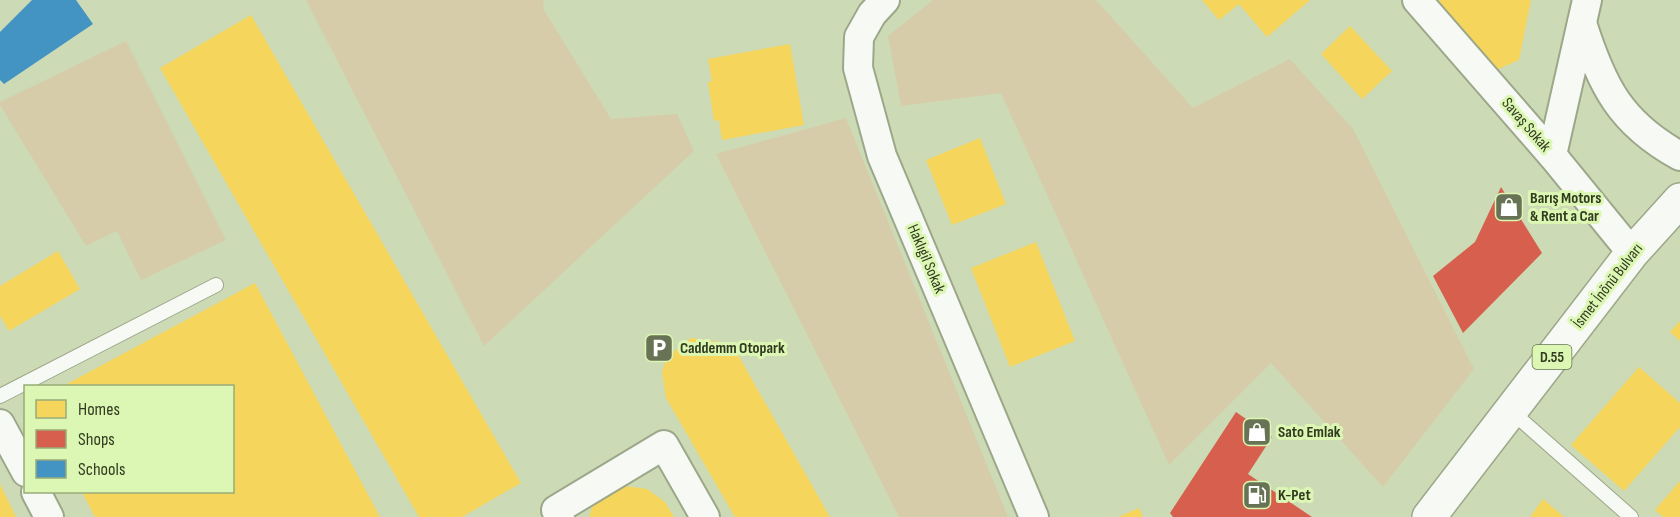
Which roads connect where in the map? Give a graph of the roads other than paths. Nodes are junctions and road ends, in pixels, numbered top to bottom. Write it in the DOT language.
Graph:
graph roads {
  1 [pos="885,0"];
  2 [pos="1417,0"];
  3 [pos="1585,11"];
  4 [pos="1552,155"];
  5 [pos="1680,156"];
  6 [pos="1680,200"];
  7 [pos="1632,253"];
  8 [pos="216,285"];
  9 [pos="0,396"];
  10 [pos="1511,411"];
  11 [pos="0,424"];
  12 [pos="24,468"];
  13 [pos="37,493"];
  14 [pos="554,515"];
  15 [pos="49,517"];
  16 [pos="705,517"];
  17 [pos="1034,517"];
  18 [pos="1429,517"];
  19 [pos="1631,517"];
  1 -- 17 [label="street, Haklıgil Sokak"];
  2 -- 4 [label="street, Savaş Sokak"];
  3 -- 4 [label="street"];
  3 -- 5 [label="street"];
  4 -- 7 [label="street, Savaş Sokak"];
  6 -- 7 [label="main road, İsmet İnönü Bulvarı / D.55"];
  7 -- 10 [label="main road, İsmet İnönü Bulvarı / D.55"];
  8 -- 9 [label="lane"];
  10 -- 18 [label="main road, İsmet İnönü Bulvarı / D.55"];
  10 -- 19 [label="lane"];
  11 -- 12 [label="street"];
  13 -- 15 [label="street"];
  14 -- 16 [label="street"];
}
